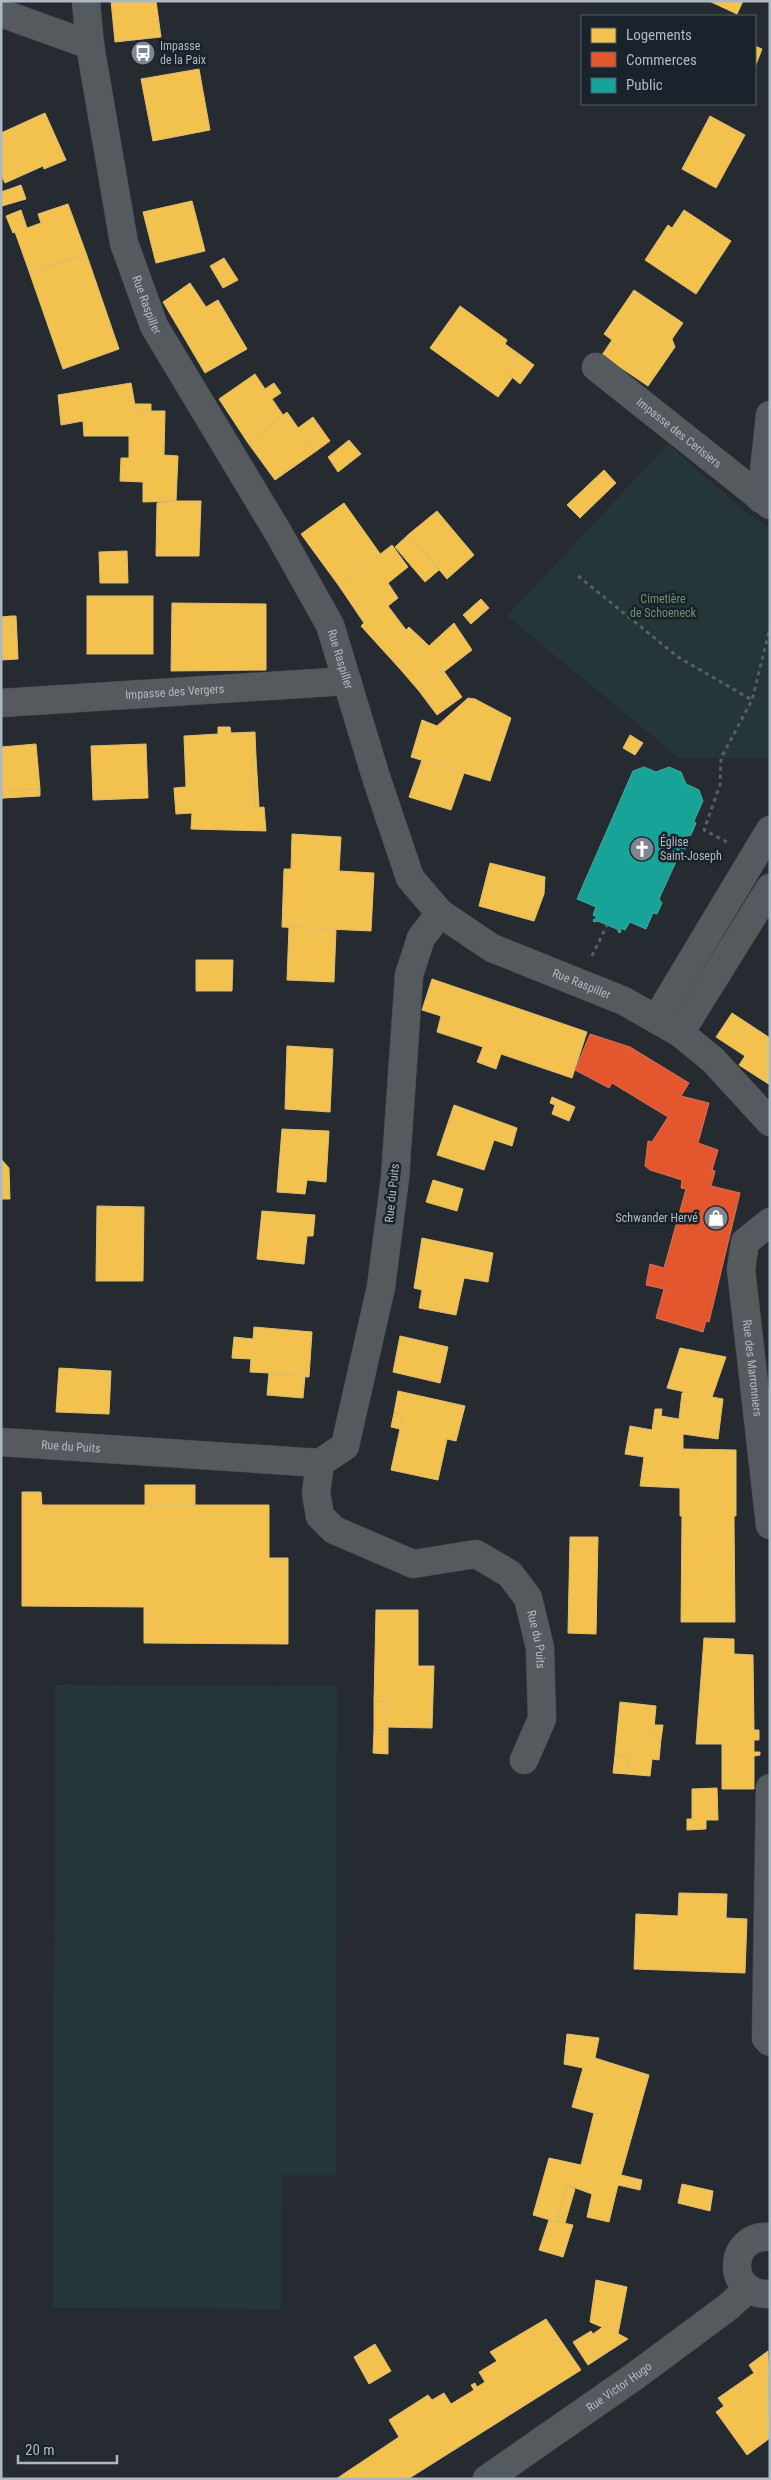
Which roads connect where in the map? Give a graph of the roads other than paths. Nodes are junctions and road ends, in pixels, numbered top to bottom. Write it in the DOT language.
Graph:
graph roads {
  1 [pos="86,1"];
  2 [pos="1,13"];
  3 [pos="90,45"];
  4 [pos="596,367"];
  5 [pos="770,415"];
  6 [pos="766,502"];
  7 [pos="347,680"];
  8 [pos="1,703"];
  9 [pos="770,830"];
  10 [pos="770,888"];
  11 [pos="440,913"];
  12 [pos="656,1018"];
  13 [pos="680,1033"];
  14 [pos="770,1122"];
  15 [pos="770,1222"];
  16 [pos="1,1442"];
  17 [pos="320,1463"];
  18 [pos="770,1525"];
  19 [pos="524,1760"];
  20 [pos="770,1788"];
  21 [pos="770,2042"];
  22 [pos="770,2237"];
  23 [pos="759,2292"];
  24 [pos="487,2479"];
  1 -- 3 [label="street, Rue Raspiller"];
  2 -- 3 [label="street"];
  3 -- 7 [label="street, Rue Raspiller"];
  4 -- 6 [label="street, Impasse des Cerisiers"];
  5 -- 6 [label="street"];
  7 -- 8 [label="street, Impasse des Vergers"];
  7 -- 11 [label="street, Rue Raspiller"];
  9 -- 12 [label="street"];
  10 -- 13 [label="street"];
  11 -- 12 [label="street, Rue Raspiller"];
  11 -- 17 [label="street, Rue du Puits"];
  12 -- 13 [label="street, Rue Raspiller"];
  13 -- 14 [label="street, Rue Raspiller"];
  15 -- 18 [label="street, Rue des Marronniers"];
  16 -- 17 [label="street, Rue du Puits"];
  17 -- 19 [label="street, Rue du Puits"];
  20 -- 21 [label="street"];
  22 -- 23 [label="street, Rue Victor Hugo"];
  23 -- 24 [label="street, Rue Victor Hugo"];
}
